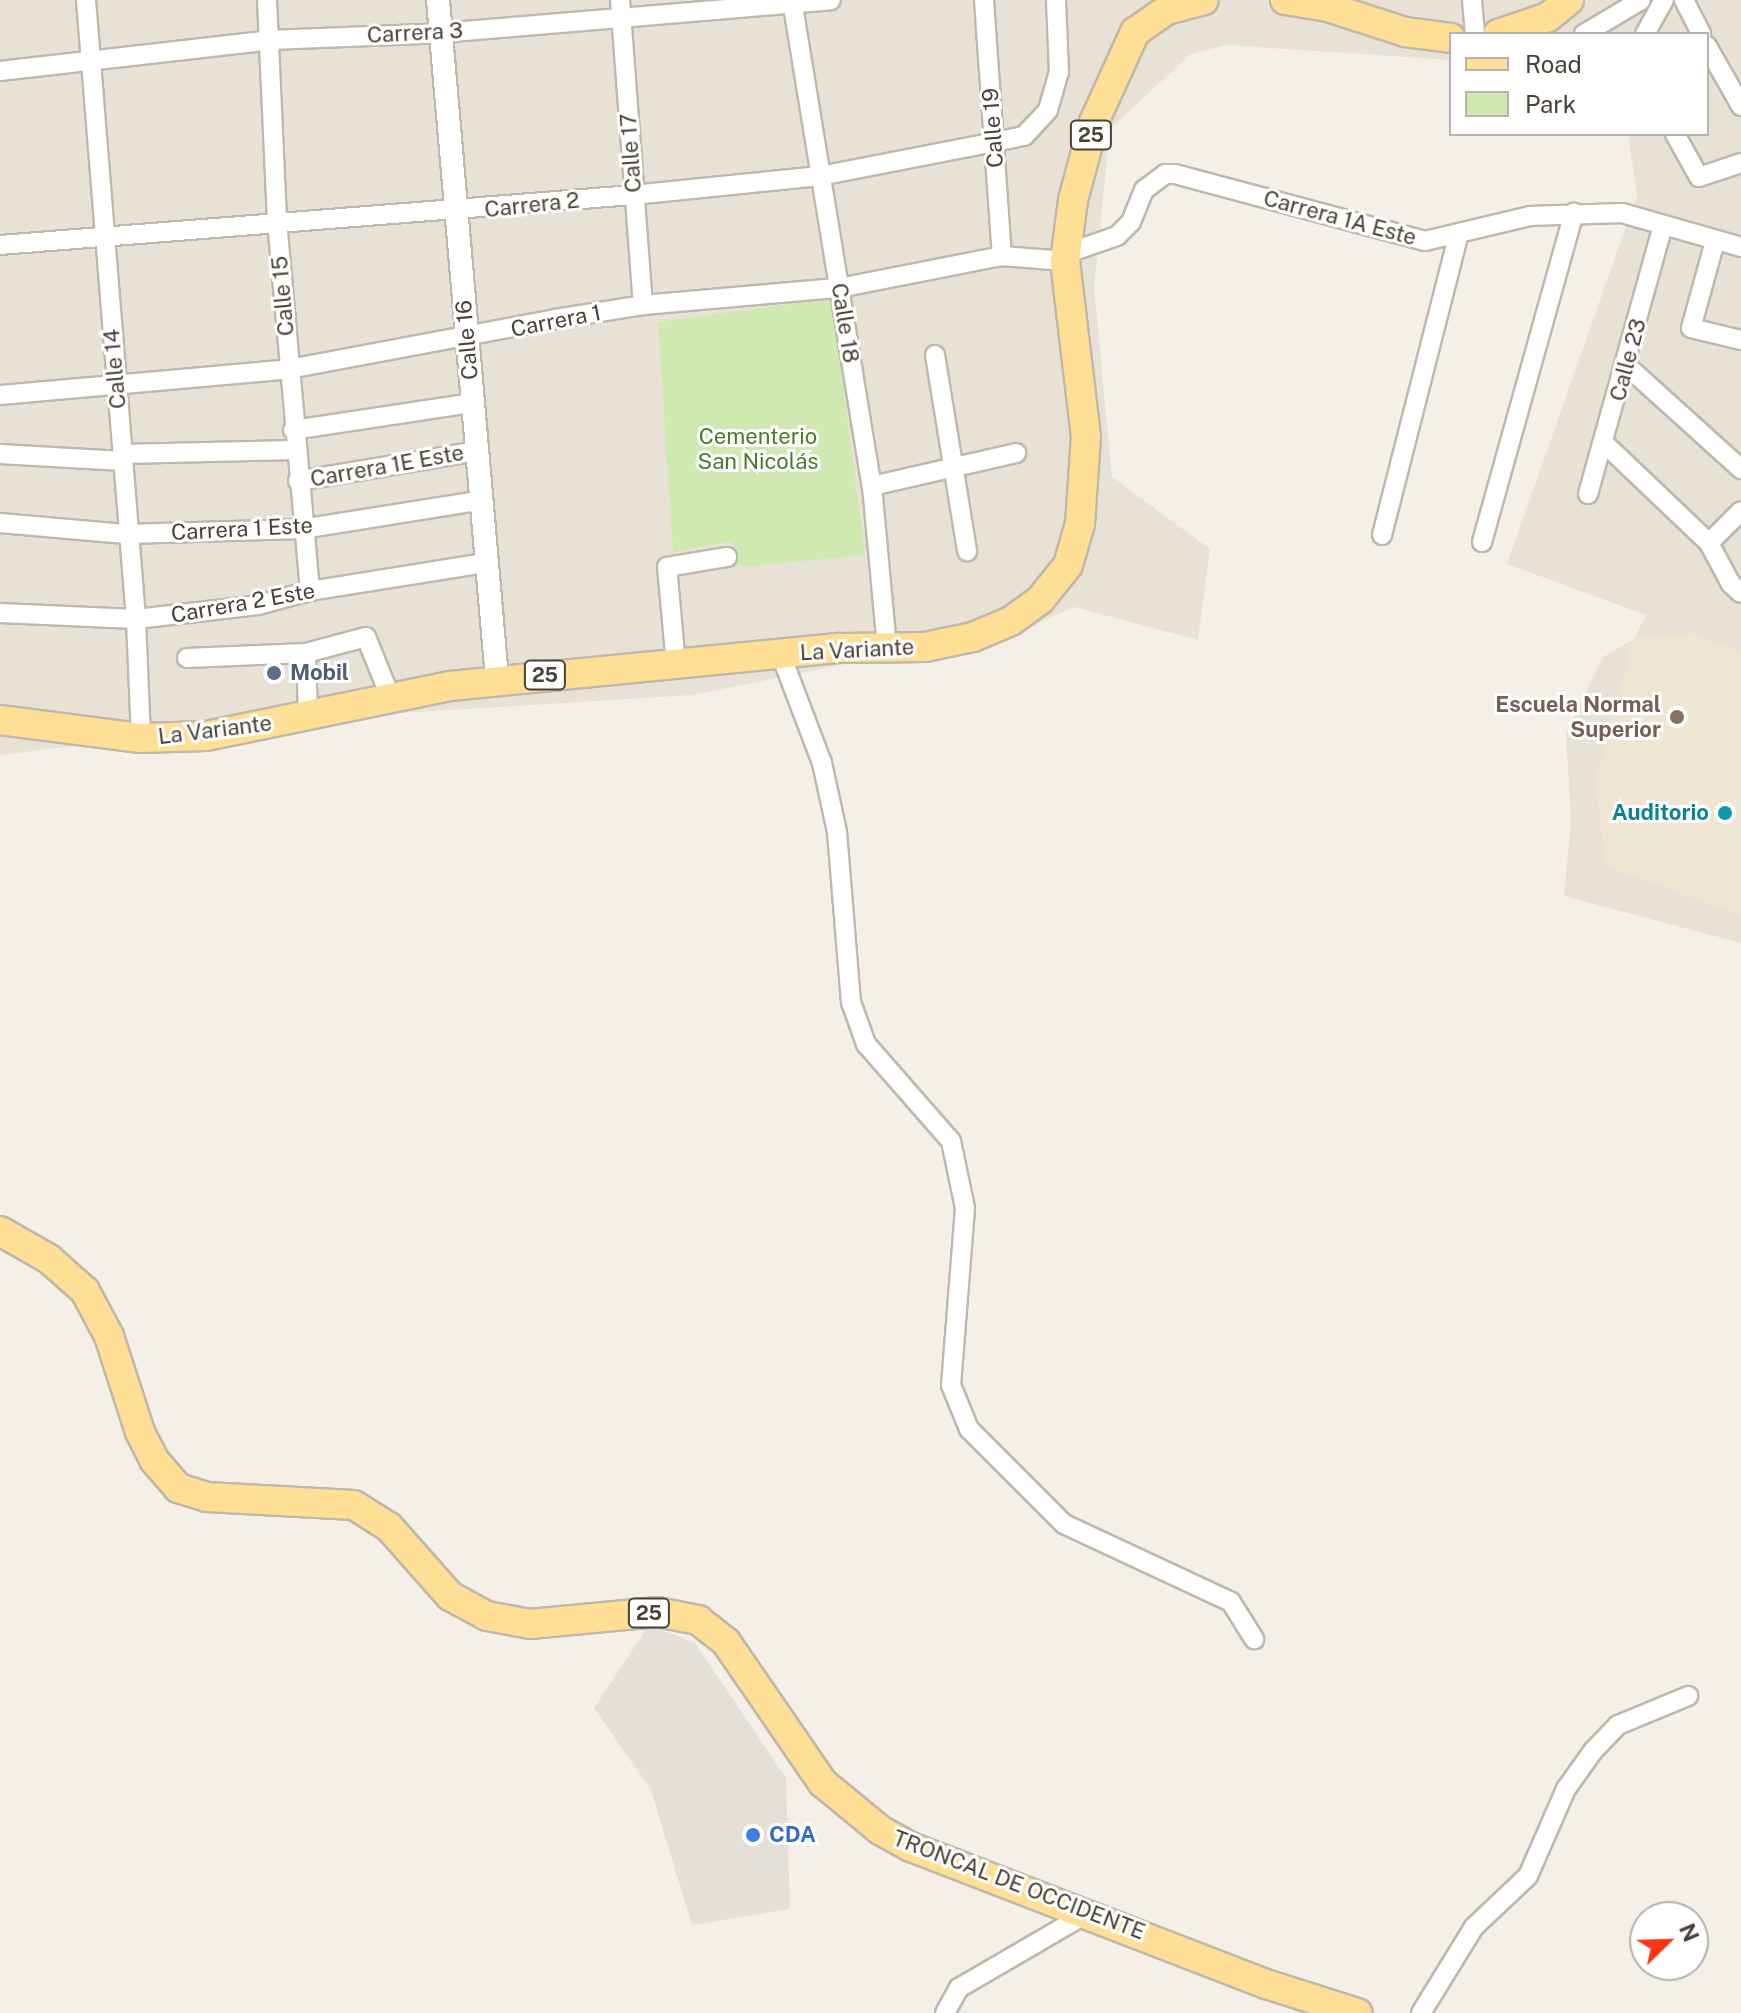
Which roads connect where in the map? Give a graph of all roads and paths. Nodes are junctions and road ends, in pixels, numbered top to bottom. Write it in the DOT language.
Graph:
graph roads {
  1 [pos="86,0"];
  2 [pos="267,0"];
  3 [pos="438,0"];
  4 [pos="831,0"];
  5 [pos="984,0"];
  6 [pos="1056,0"];
  7 [pos="1204,0"];
  8 [pos="1285,0"];
  9 [pos="1472,0"];
  10 [pos="1569,0"];
  11 [pos="1641,0"];
  12 [pos="1664,0"];
  13 [pos="1684,0"];
  14 [pos="792,3"];
  15 [pos="1328,3"];
  16 [pos="621,7"];
  17 [pos="1147,10"];
  18 [pos="1475,32"];
  19 [pos="1504,32"];
  20 [pos="1587,32"];
  21 [pos="1646,32"];
  22 [pos="1700,32"];
  23 [pos="441,33"];
  24 [pos="1449,38"];
  25 [pos="270,40"];
  26 [pos="1709,50"];
  27 [pos="91,63"];
  28 [pos="0,71"];
  29 [pos="1741,106"];
  30 [pos="1676,136"];
  31 [pos="995,142"];
  32 [pos="1741,163"];
  33 [pos="820,176"];
  34 [pos="633,195"];
  35 [pos="455,213"];
  36 [pos="1574,213"];
  37 [pos="277,221"];
  38 [pos="1663,225"];
  39 [pos="104,234"];
  40 [pos="1458,236"];
  41 [pos="1715,241"];
  42 [pos="0,245"];
  43 [pos="1741,247"];
  44 [pos="1002,256"];
  45 [pos="1065,258"];
  46 [pos="839,288"];
  47 [pos="643,305"];
  48 [pos="467,339"];
  49 [pos="1741,340"];
  50 [pos="935,355"];
  51 [pos="1627,366"];
  52 [pos="289,369"];
  53 [pos="117,384"];
  54 [pos="0,395"];
  55 [pos="472,403"];
  56 [pos="293,430"];
  57 [pos="1605,444"];
  58 [pos="295,450"];
  59 [pos="477,451"];
  60 [pos="1016,453"];
  61 [pos="0,454"];
  62 [pos="122,457"];
  63 [pos="953,468"];
  64 [pos="1741,469"];
  65 [pos="298,481"];
  66 [pos="872,486"];
  67 [pos="1588,494"];
  68 [pos="483,500"];
  69 [pos="1741,511"];
  70 [pos="0,523"];
  71 [pos="302,529"];
  72 [pos="126,534"];
  73 [pos="1382,535"];
  74 [pos="1482,542"];
  75 [pos="1709,543"];
  76 [pos="967,551"];
  77 [pos="727,557"];
  78 [pos="484,563"];
  79 [pos="310,591"];
  80 [pos="1741,593"];
  81 [pos="0,613"];
  82 [pos="136,619"];
  83 [pos="887,647"];
  84 [pos="306,653"];
  85 [pos="781,655"];
  86 [pos="187,658"];
  87 [pos="676,665"];
  88 [pos="497,679"];
  89 [pos="390,696"];
  90 [pos="308,716"];
  91 [pos="0,720"];
  92 [pos="141,738"];
  93 [pos="0,1231"];
  94 [pos="1254,1639"];
  95 [pos="1688,1696"];
  96 [pos="1086,1914"];
  97 [pos="945,2013"];
  98 [pos="1357,2013"];
  99 [pos="1421,2013"];
  1 -- 27 [label="street, Calle 14"];
  2 -- 25 [label="street, Calle 15"];
  3 -- 23 [label="street, Calle 16"];
  4 -- 14 [label="street, Carrera 3"];
  5 -- 31 [label="street, Calle 19"];
  6 -- 31 [label="street, Carrera 2"];
  7 -- 17 [label="main road, La Variante / 25"];
  8 -- 15 [label="main road"];
  9 -- 18 [label="street"];
  10 -- 19 [label="main road"];
  11 -- 20 [label="street"];
  12 -- 21 [label="street"];
  13 -- 22 [label="street"];
  14 -- 16 [label="street, Carrera 3"];
  14 -- 33 [label="street, Calle 18"];
  15 -- 24 [label="main road"];
  16 -- 23 [label="street, Carrera 3"];
  16 -- 34 [label="street, Calle 17"];
  17 -- 45 [label="main road, La Variante / 25"];
  23 -- 25 [label="street, Carrera 3"];
  23 -- 35 [label="street, Calle 16"];
  25 -- 27 [label="street, Carrera 3"];
  25 -- 37 [label="street, Calle 15"];
  26 -- 29 [label="street"];
  27 -- 28 [label="street, Carrera 3"];
  27 -- 39 [label="street, Calle 14"];
  30 -- 32 [label="street"];
  31 -- 33 [label="street, Carrera 2"];
  31 -- 44 [label="street, Calle 19"];
  33 -- 34 [label="street, Carrera 2"];
  33 -- 46 [label="street, Calle 18"];
  34 -- 35 [label="street, Carrera 2"];
  34 -- 47 [label="street, Calle 17"];
  35 -- 37 [label="street, Carrera 2"];
  35 -- 48 [label="street, Calle 16"];
  36 -- 38 [label="street, Carrera 1A Este"];
  36 -- 40 [label="street, Carrera 1A Este"];
  36 -- 74 [label="street"];
  37 -- 39 [label="street, Carrera 2"];
  37 -- 52 [label="street, Calle 15"];
  38 -- 41 [label="street, Carrera 1A Este"];
  38 -- 51 [label="street, Calle 23"];
  39 -- 42 [label="street, Carrera 2"];
  39 -- 53 [label="street, Calle 14"];
  40 -- 45 [label="street, Carrera 1A Este"];
  40 -- 73 [label="street"];
  41 -- 43 [label="street, Carrera 1A Este"];
  41 -- 49 [label="street"];
  44 -- 45 [label="street, Carrera 1"];
  44 -- 46 [label="street, Carrera 1"];
  45 -- 83 [label="main road, La Variante / 25"];
  46 -- 47 [label="street, Carrera 1"];
  46 -- 66 [label="street, Calle 18"];
  47 -- 48 [label="street, Carrera 1"];
  48 -- 52 [label="street, Carrera 1"];
  48 -- 55 [label="street, Calle 16"];
  50 -- 63 [label="street"];
  51 -- 57 [label="street, Calle 23"];
  51 -- 64 [label="street"];
  52 -- 53 [label="street, Carrera 1"];
  52 -- 56 [label="street, Calle 15"];
  53 -- 54 [label="street, Carrera 1"];
  53 -- 62 [label="street, Calle 14"];
  55 -- 56 [label="street"];
  55 -- 59 [label="street, Calle 16"];
  56 -- 58 [label="street, Calle 15"];
  57 -- 67 [label="street, Calle 23"];
  57 -- 75 [label="street"];
  58 -- 62 [label="street"];
  58 -- 65 [label="street, Calle 15"];
  59 -- 65 [label="street, Carrera 1E Este"];
  59 -- 68 [label="street, Calle 16"];
  60 -- 63 [label="street"];
  61 -- 62 [label="street"];
  62 -- 72 [label="street, Calle 14"];
  63 -- 66 [label="street"];
  63 -- 76 [label="street"];
  65 -- 71 [label="street, Calle 15"];
  66 -- 83 [label="street, Calle 18"];
  68 -- 71 [label="street, Carrera 1 Este"];
  68 -- 78 [label="street, Calle 16"];
  69 -- 75 [label="street"];
  70 -- 72 [label="street, Carrera 1 Este"];
  71 -- 72 [label="street, Carrera 1 Este"];
  71 -- 79 [label="street, Calle 15"];
  72 -- 82 [label="street, Calle 14"];
  75 -- 80 [label="street"];
  77 -- 87 [label="street"];
  78 -- 79 [label="street, Carrera 2 Este"];
  78 -- 88 [label="street, Calle 16"];
  79 -- 82 [label="street, Carrera 2 Este"];
  81 -- 82 [label="street, Carrera 2 Este"];
  82 -- 92 [label="street, Calle 14"];
  83 -- 85 [label="main road, La Variante / 25"];
  84 -- 86 [label="street"];
  84 -- 89 [label="street"];
  84 -- 90 [label="street"];
  85 -- 87 [label="main road, La Variante / 25"];
  85 -- 94 [label="street"];
  87 -- 88 [label="main road, La Variante / 25"];
  88 -- 89 [label="main road, La Variante / 25"];
  89 -- 90 [label="main road, La Variante / 25"];
  90 -- 92 [label="main road, La Variante / 25"];
  91 -- 92 [label="main road, La Variante / 25"];
  93 -- 96 [label="main road, TRONCAL DE OCCIDENTE / 25"];
  95 -- 99 [label="street"];
  96 -- 97 [label="street"];
  96 -- 98 [label="main road, TRONCAL DE OCCIDENTE / 25"];
}
